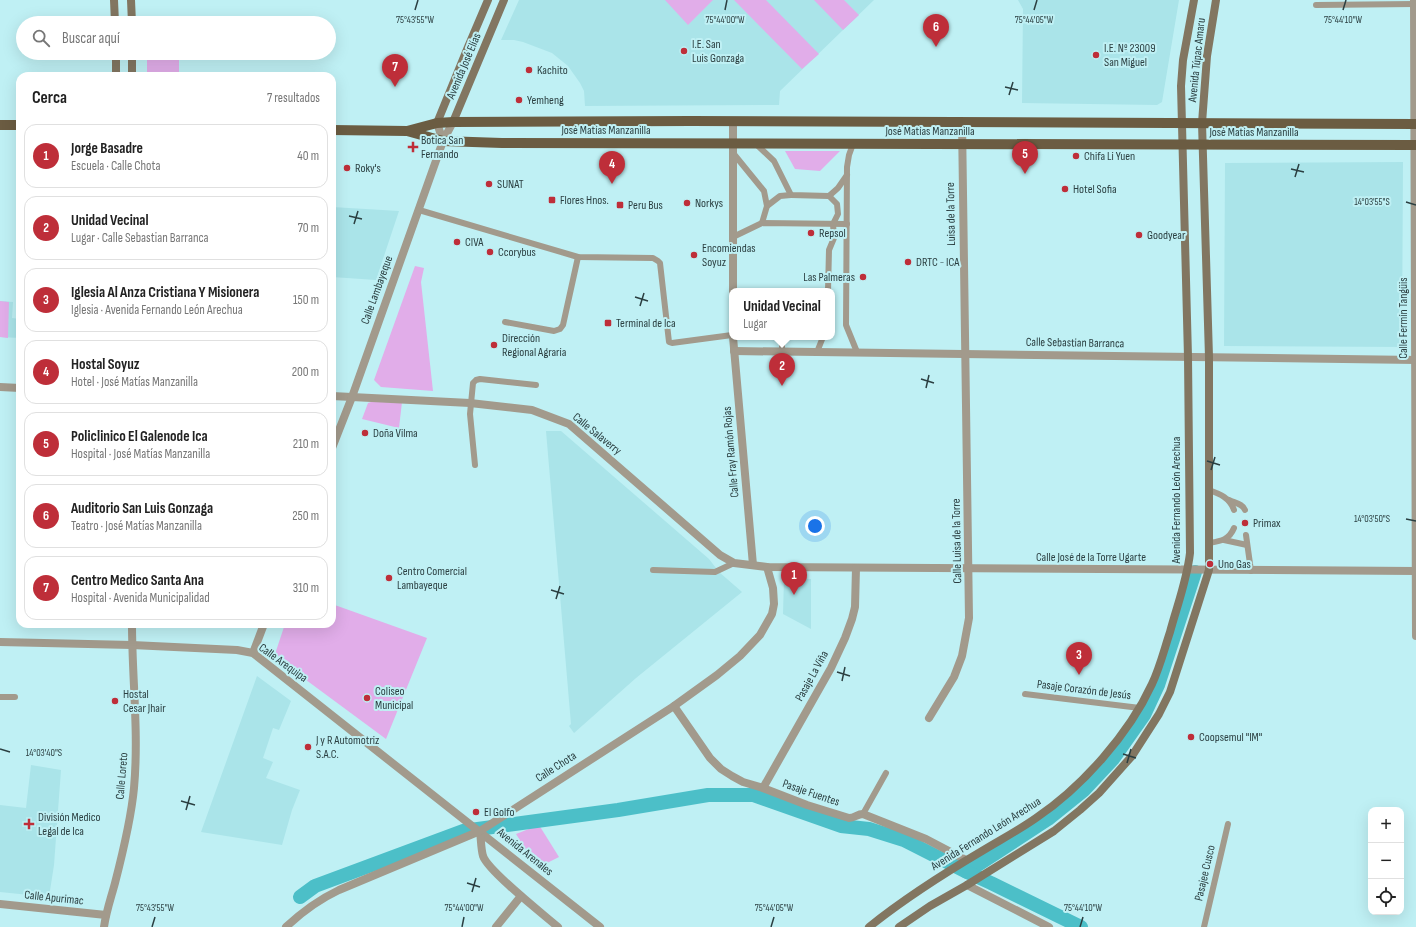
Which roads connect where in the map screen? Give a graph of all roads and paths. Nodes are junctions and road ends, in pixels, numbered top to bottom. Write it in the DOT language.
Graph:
graph roads {
  1 [pos="114,0"];
  2 [pos="131,0"];
  3 [pos="488,0"];
  4 [pos="504,0"];
  5 [pos="1194,0"];
  6 [pos="1216,0"];
  7 [pos="1331,2"];
  8 [pos="1414,2"];
  9 [pos="1316,4"];
  10 [pos="115,16"];
  11 [pos="132,16"];
  12 [pos="116,60"];
  13 [pos="132,60"];
  14 [pos="116,72"];
  15 [pos="132,72"];
  16 [pos="733,121"];
  17 [pos="453,122"];
  18 [pos="962,122"];
  19 [pos="438,123"];
  20 [pos="1182,123"];
  21 [pos="1202,123"];
  22 [pos="1415,124"];
  23 [pos="0,125"];
  24 [pos="16,125"];
  25 [pos="336,130"];
  26 [pos="407,131"];
  27 [pos="444,141"];
  28 [pos="756,144"];
  29 [pos="857,144"];
  30 [pos="962,144"];
  31 [pos="1182,145"];
  32 [pos="1204,145"];
  33 [pos="1415,145"];
  34 [pos="733,148"];
  35 [pos="847,175"];
  36 [pos="791,195"];
  37 [pos="829,196"];
  38 [pos="767,206"];
  39 [pos="419,210"];
  40 [pos="762,223"];
  41 [pos="833,224"];
  42 [pos="847,224"];
  43 [pos="733,237"];
  44 [pos="1415,244"];
  45 [pos="578,257"];
  46 [pos="733,288"];
  47 [pos="828,288"];
  48 [pos="505,322"];
  49 [pos="729,336"];
  50 [pos="733,340"];
  51 [pos="782,340"];
  52 [pos="822,340"];
  53 [pos="734,351"];
  54 [pos="782,351"];
  55 [pos="817,352"];
  56 [pos="857,352"];
  57 [pos="966,354"];
  58 [pos="1188,357"];
  59 [pos="1209,357"];
  60 [pos="1416,360"];
  61 [pos="536,385"];
  62 [pos="0,388"];
  63 [pos="16,388"];
  64 [pos="336,396"];
  65 [pos="352,397"];
  66 [pos="470,403"];
  67 [pos="336,438"];
  68 [pos="475,464"];
  69 [pos="1209,490"];
  70 [pos="1229,500"];
  71 [pos="1234,510"];
  72 [pos="1245,510"];
  73 [pos="1234,528"];
  74 [pos="1246,535"];
  75 [pos="1224,540"];
  76 [pos="1209,543"];
  77 [pos="1247,545"];
  78 [pos="734,563"];
  79 [pos="753,565"];
  80 [pos="767,567"];
  81 [pos="856,568"];
  82 [pos="969,568"];
  83 [pos="1188,569"];
  84 [pos="653,570"];
  85 [pos="1209,570"];
  86 [pos="1251,571"];
  87 [pos="1416,571"];
  88 [pos="132,628"];
  89 [pos="262,628"];
  90 [pos="1416,636"];
  91 [pos="0,642"];
  92 [pos="132,645"];
  93 [pos="253,653"];
  94 [pos="1025,694"];
  95 [pos="0,697"];
  96 [pos="15,697"];
  97 [pos="674,706"];
  98 [pos="1140,708"];
  99 [pos="929,718"];
  100 [pos="886,773"];
  101 [pos="763,788"];
  102 [pos="863,814"];
  103 [pos="1228,824"];
  104 [pos="480,831"];
  105 [pos="966,860"];
  106 [pos="967,885"];
  107 [pos="521,896"];
  108 [pos="0,904"];
  109 [pos="106,915"];
  110 [pos="104,927"];
  111 [pos="286,927"];
  112 [pos="496,927"];
  113 [pos="558,927"];
  114 [pos="600,927"];
  115 [pos="869,927"];
  116 [pos="899,927"];
  117 [pos="1049,927"];
  118 [pos="1204,927"];
  1 -- 10 [label="main road"];
  2 -- 11 [label="main road"];
  3 -- 19 [label="main road, Avenida José Elías"];
  4 -- 17 [label="main road, Avenida José Elías"];
  5 -- 20 [label="main road, Avenida Túpac Amaru"];
  6 -- 21 [label="main road, Avenida Túpac Amaru"];
  7 -- 8 [label="lane"];
  7 -- 9 [label="lane"];
  8 -- 22 [label="street, Calle Fermín Tangüis"];
  12 -- 14 [label="main road"];
  13 -- 15 [label="main road"];
  16 -- 17 [label="main road, José Matías Manzanilla"];
  16 -- 18 [label="main road, José Matías Manzanilla"];
  16 -- 34 [label="street"];
  17 -- 19 [label="main road, José Matías Manzanilla"];
  17 -- 27 [label="street, Avenida José Elías"];
  18 -- 20 [label="main road, José Matías Manzanilla"];
  18 -- 30 [label="street, Luisa de la Torre"];
  19 -- 26 [label="main road, José Matías Manzanilla"];
  19 -- 27 [label="street"];
  20 -- 21 [label="main road, José Matías Manzanilla"];
  20 -- 31 [label="main road, Avenida Fernando León Arechua"];
  21 -- 22 [label="main road, José Matías Manzanilla"];
  21 -- 32 [label="main road"];
  22 -- 33 [label="street, Calle Fermín Tangüis"];
  23 -- 24 [label="main road"];
  25 -- 26 [label="main road"];
  26 -- 27 [label="main road, José Matías Manzanilla"];
  27 -- 34 [label="main road, José Matías Manzanilla"];
  27 -- 39 [label="street, Calle Lambayeque"];
  28 -- 29 [label="main road, José Matías Manzanilla"];
  28 -- 34 [label="main road, José Matías Manzanilla"];
  28 -- 36 [label="lane"];
  29 -- 30 [label="main road, José Matías Manzanilla"];
  29 -- 35 [label="lane"];
  30 -- 31 [label="main road, José Matías Manzanilla"];
  30 -- 57 [label="street, Luisa de la Torre"];
  31 -- 32 [label="main road, José Matías Manzanilla"];
  31 -- 58 [label="main road, Avenida Fernando León Arechua"];
  32 -- 33 [label="main road, José Matías Manzanilla"];
  32 -- 59 [label="main road"];
  33 -- 44 [label="street, Calle Fermín Tangüis"];
  34 -- 38 [label="lane"];
  34 -- 43 [label="street"];
  35 -- 37 [label="lane"];
  35 -- 42 [label="lane"];
  36 -- 37 [label="lane"];
  36 -- 38 [label="lane"];
  37 -- 41 [label="lane"];
  38 -- 40 [label="lane"];
  39 -- 45 [label="lane"];
  39 -- 65 [label="street, Calle Lambayeque"];
  40 -- 41 [label="lane"];
  40 -- 43 [label="lane"];
  41 -- 42 [label="lane"];
  41 -- 47 [label="lane"];
  42 -- 56 [label="lane"];
  43 -- 46 [label="street"];
  44 -- 60 [label="street, Calle Fermín Tangüis"];
  45 -- 48 [label="lane"];
  45 -- 49 [label="lane"];
  50 -- 53 [label="street, Calle Fray Ramón Rojas"];
  51 -- 54 [label="lane"];
  52 -- 55 [label="lane"];
  53 -- 54 [label="street, Calle Sebastian Barranca"];
  53 -- 79 [label="street, Calle Fray Ramón Rojas"];
  54 -- 55 [label="street, Calle Sebastian Barranca"];
  55 -- 56 [label="street, Calle Sebastian Barranca"];
  56 -- 57 [label="street, Calle Sebastian Barranca"];
  57 -- 58 [label="street, Calle Sebastian Barranca"];
  57 -- 82 [label="street, Calle Luisa de la Torre"];
  58 -- 59 [label="street, Calle Sebastian Barranca"];
  58 -- 83 [label="main road, Avenida Fernando León Arechua"];
  59 -- 60 [label="street, Calle Sebastian Barranca"];
  59 -- 69 [label="main road"];
  60 -- 87 [label="street, Calle Fermín Tangüis"];
  61 -- 66 [label="lane"];
  62 -- 63 [label="street"];
  64 -- 65 [label="street, Calle Salaverry"];
  65 -- 66 [label="street, Calle Salaverry"];
  65 -- 67 [label="street, Calle Lambayeque"];
  66 -- 68 [label="lane"];
  66 -- 78 [label="street, Calle Salaverry"];
  69 -- 70 [label="lane"];
  69 -- 76 [label="main road"];
  70 -- 71 [label="lane"];
  70 -- 72 [label="lane"];
  73 -- 75 [label="lane"];
  74 -- 77 [label="lane"];
  75 -- 76 [label="lane"];
  75 -- 77 [label="lane"];
  76 -- 85 [label="main road"];
  77 -- 86 [label="lane"];
  78 -- 79 [label="street, Calle Salaverry"];
  78 -- 84 [label="lane"];
  79 -- 80 [label="street, Calle Salaverry"];
  80 -- 81 [label="street, Calle José de la Torre Ugarte"];
  80 -- 97 [label="street, Calle Chota"];
  81 -- 82 [label="street, Calle José de la Torre Ugarte"];
  81 -- 101 [label="street, Pasaje La Viña"];
  82 -- 83 [label="street, Calle José de la Torre Ugarte"];
  82 -- 99 [label="street, Calle Luisa de la Torre"];
  83 -- 85 [label="street, Calle José de la Torre Ugarte"];
  83 -- 98 [label="main road, Avenida Fernando León Arechua"];
  85 -- 86 [label="street, Calle José de la Torre Ugarte"];
  85 -- 106 [label="main road"];
  86 -- 87 [label="street, Calle José de la Torre Ugarte"];
  87 -- 90 [label="street, Calle Fermín Tangüis"];
  88 -- 92 [label="street, Calle Loreto"];
  89 -- 93 [label="street"];
  91 -- 92 [label="street, Calle Arequipa"];
  92 -- 93 [label="street, Calle Arequipa"];
  92 -- 109 [label="street, Calle Loreto"];
  93 -- 104 [label="street, Calle Arequipa"];
  94 -- 98 [label="lane, Pasaje Corazón de Jesús"];
  95 -- 96 [label="lane"];
  97 -- 101 [label="street, Pasaje Fuentes"];
  97 -- 104 [label="street, Calle Chota"];
  98 -- 105 [label="main road, Avenida Fernando León Arechua"];
  100 -- 102 [label="lane"];
  101 -- 102 [label="street, Pasaje Fuentes"];
  102 -- 105 [label="street"];
  103 -- 118 [label="lane, Pasajee Cusco"];
  104 -- 107 [label="street, Avenida Arenales"];
  104 -- 111 [label="street, Calle Chota"];
  104 -- 114 [label="street, Avenida Arenales"];
  105 -- 115 [label="main road, Avenida Fernando León Arechua"];
  106 -- 116 [label="main road"];
  106 -- 117 [label="street"];
  107 -- 112 [label="street"];
  107 -- 113 [label="street, Avenida Arenales"];
  108 -- 109 [label="street, Calle Apurimac"];
  109 -- 110 [label="street, Calle Loreto"];
}
